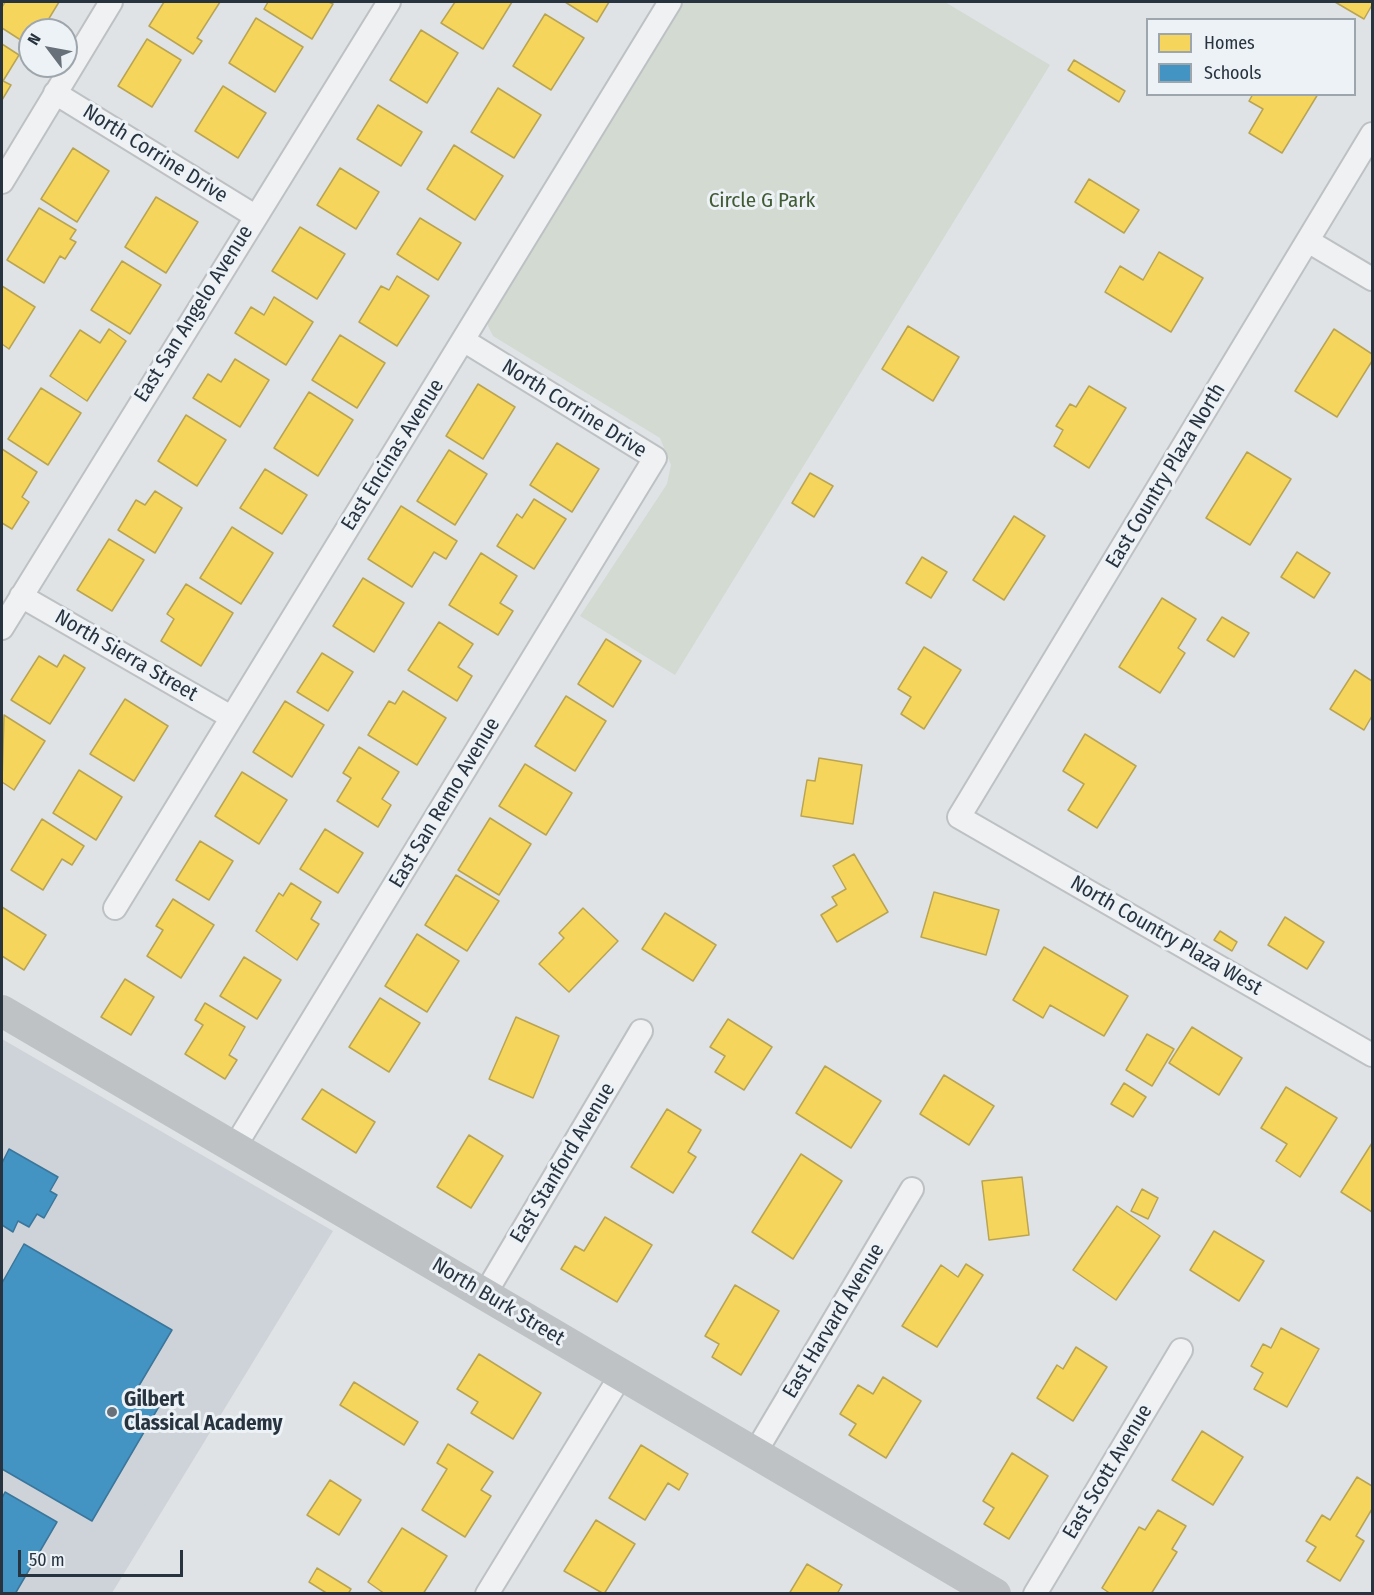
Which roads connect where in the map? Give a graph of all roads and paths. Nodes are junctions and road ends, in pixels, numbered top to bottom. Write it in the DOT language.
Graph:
graph roads {
  1 [pos="111,2"];
  2 [pos="389,2"];
  3 [pos="670,2"];
  4 [pos="55,93"];
  5 [pos="1372,134"];
  6 [pos="2,182"];
  7 [pos="255,216"];
  8 [pos="1308,241"];
  9 [pos="1372,279"];
  10 [pos="463,340"];
  11 [pos="655,458"];
  12 [pos="21,596"];
  13 [pos="2,628"];
  14 [pos="231,717"];
  15 [pos="959,817"];
  16 [pos="115,908"];
  17 [pos="2,1011"];
  18 [pos="641,1031"];
  19 [pos="1372,1055"];
  20 [pos="234,1148"];
  21 [pos="912,1189"];
  22 [pos="485,1294"];
  23 [pos="1181,1350"];
  24 [pos="621,1375"];
  25 [pos="755,1453"];
  26 [pos="487,1593"];
  27 [pos="995,1593"];
  28 [pos="1035,1593"];
  1 -- 4 [label="street"];
  2 -- 7 [label="street, East San Angelo Avenue"];
  3 -- 10 [label="street, East Encinas Avenue"];
  4 -- 6 [label="street"];
  4 -- 7 [label="street, North Corrine Drive"];
  5 -- 8 [label="street, East Country Plaza North"];
  7 -- 12 [label="street, East San Angelo Avenue"];
  8 -- 9 [label="street"];
  8 -- 15 [label="street, East Country Plaza North"];
  10 -- 11 [label="street, North Corrine Drive"];
  10 -- 14 [label="street, East Encinas Avenue"];
  11 -- 20 [label="street, East San Remo Avenue"];
  12 -- 13 [label="street, East San Angelo Avenue"];
  12 -- 14 [label="street, North Sierra Street"];
  14 -- 16 [label="street, East Encinas Avenue"];
  15 -- 19 [label="street, North Country Plaza West"];
  17 -- 20 [label="street, North Burk Street"];
  18 -- 22 [label="street, East Stanford Avenue"];
  20 -- 22 [label="street, North Burk Street"];
  21 -- 25 [label="street, East Harvard Avenue"];
  22 -- 24 [label="street, North Burk Street"];
  23 -- 28 [label="street, East Scott Avenue"];
  24 -- 25 [label="street, North Burk Street"];
  24 -- 26 [label="street"];
  25 -- 27 [label="street, North Burk Street"];
}
